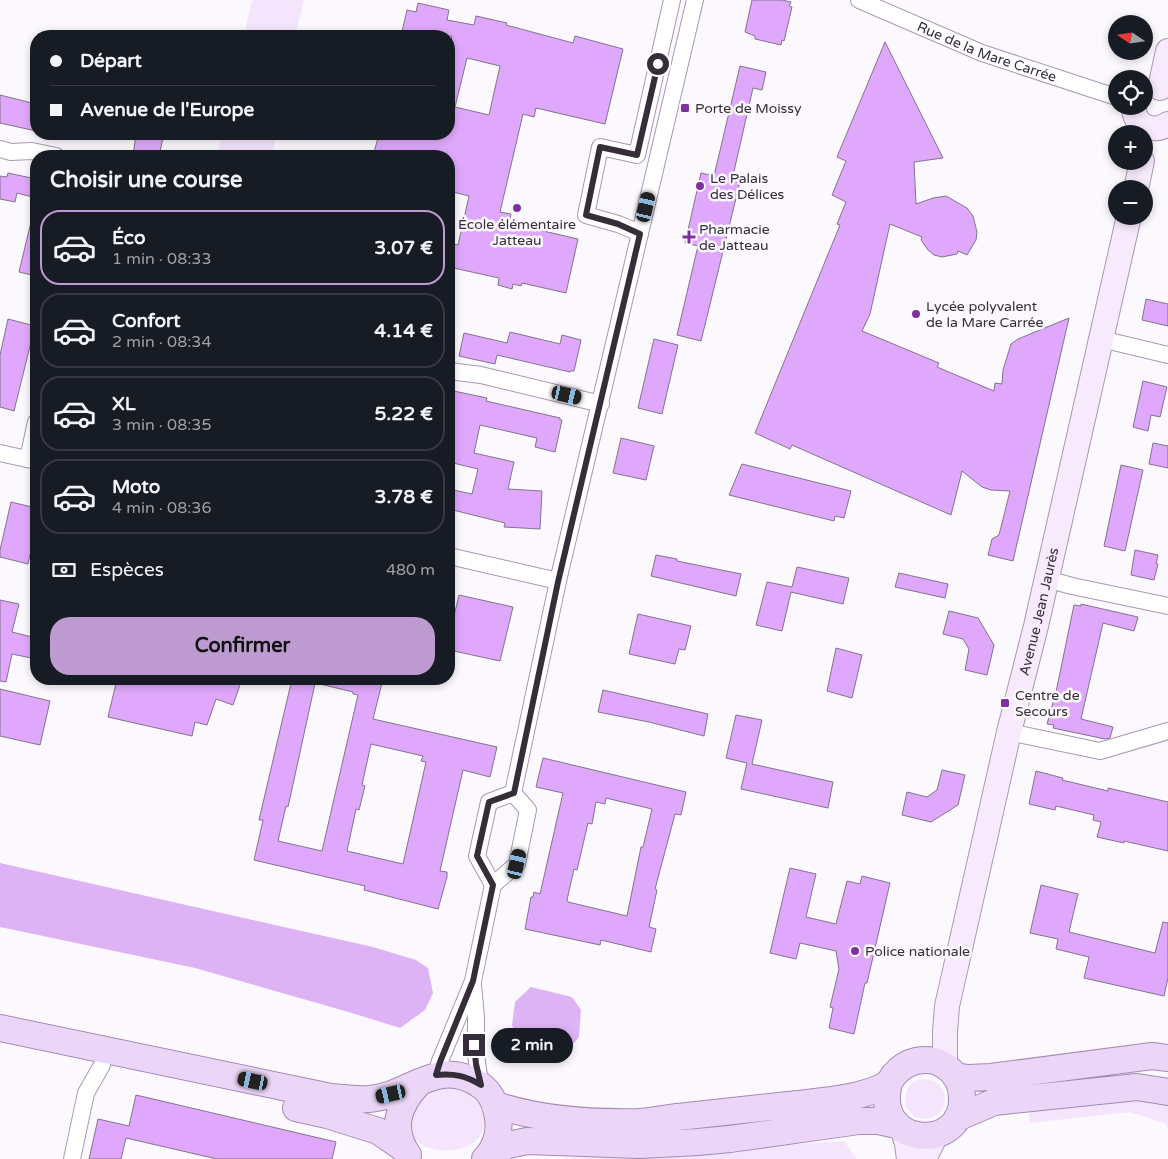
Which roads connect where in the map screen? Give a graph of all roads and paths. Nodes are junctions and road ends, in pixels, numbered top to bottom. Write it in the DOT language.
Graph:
graph roads {
  1 [pos="672,0"];
  2 [pos="695,0"];
  3 [pos="859,0"];
  4 [pos="1168,52"];
  5 [pos="1157,90"];
  6 [pos="1108,94"];
  7 [pos="1135,115"];
  8 [pos="1159,126"];
  9 [pos="1153,137"];
  10 [pos="0,150"];
  11 [pos="30,150"];
  12 [pos="1127,225"];
  13 [pos="640,234"];
  14 [pos="1101,339"];
  15 [pos="1168,355"];
  16 [pos="455,372"];
  17 [pos="601,404"];
  18 [pos="0,453"];
  19 [pos="30,460"];
  20 [pos="455,557"];
  21 [pos="1047,579"];
  22 [pos="558,582"];
  23 [pos="1168,606"];
  24 [pos="1168,731"];
  25 [pos="1009,732"];
  26 [pos="514,793"];
  27 [pos="493,885"];
  28 [pos="473,981"];
  29 [pos="947,1006"];
  30 [pos="0,1028"];
  31 [pos="0,1042"];
  32 [pos="1168,1058"];
  33 [pos="918,1060"];
  34 [pos="102,1065"];
  35 [pos="950,1071"];
  36 [pos="427,1079"];
  37 [pos="889,1083"];
  38 [pos="1168,1092"];
  39 [pos="488,1095"];
  40 [pos="958,1118"];
  41 [pos="900,1128"];
  42 [pos="936,1135"];
  43 [pos="407,1153"];
  44 [pos="487,1157"];
  45 [pos="72,1159"];
  46 [pos="909,1159"];
  47 [pos="924,1159"];
  1 -- 13 [label="street"];
  2 -- 13 [label="street"];
  3 -- 6 [label="street, Rue de la Mare Carrée"];
  4 -- 5 [label="street"];
  7 -- 8 [label="street"];
  8 -- 9 [label="street"];
  10 -- 11 [label="street"];
  12 -- 14 [label="street, Avenue Jean Jaurès"];
  13 -- 17 [label="street"];
  14 -- 15 [label="street"];
  14 -- 21 [label="street, Avenue Jean Jaurès"];
  16 -- 17 [label="street"];
  17 -- 22 [label="street"];
  18 -- 19 [label="street"];
  20 -- 22 [label="street"];
  21 -- 23 [label="street"];
  21 -- 25 [label="street, Avenue Jean Jaurès"];
  22 -- 26 [label="street"];
  24 -- 25 [label="street"];
  25 -- 29 [label="street, Avenue Jean Jaurès"];
  26 -- 27 [label="street"];
  26 -- 27 [label="street"];
  27 -- 28 [label="street"];
  28 -- 36 [label="street"];
  28 -- 39 [label="street"];
  29 -- 33 [label="street, Avenue Jean Jaurès"];
  29 -- 35 [label="street, Avenue Jean Jaurès"];
  30 -- 36 [label="main road"];
  31 -- 34 [label="main road"];
  32 -- 35 [label="main road"];
  33 -- 35 [label="main road"];
  33 -- 37 [label="main road"];
  34 -- 43 [label="main road"];
  34 -- 45 [label="street"];
  35 -- 40 [label="main road"];
  36 -- 39 [label="main road"];
  36 -- 43 [label="main road"];
  37 -- 39 [label="main road"];
  37 -- 41 [label="main road"];
  38 -- 40 [label="main road"];
  39 -- 44 [label="main road"];
  40 -- 42 [label="main road"];
  41 -- 42 [label="main road"];
  41 -- 44 [label="main road"];
  41 -- 46 [label="street"];
  42 -- 47 [label="street"];
}
